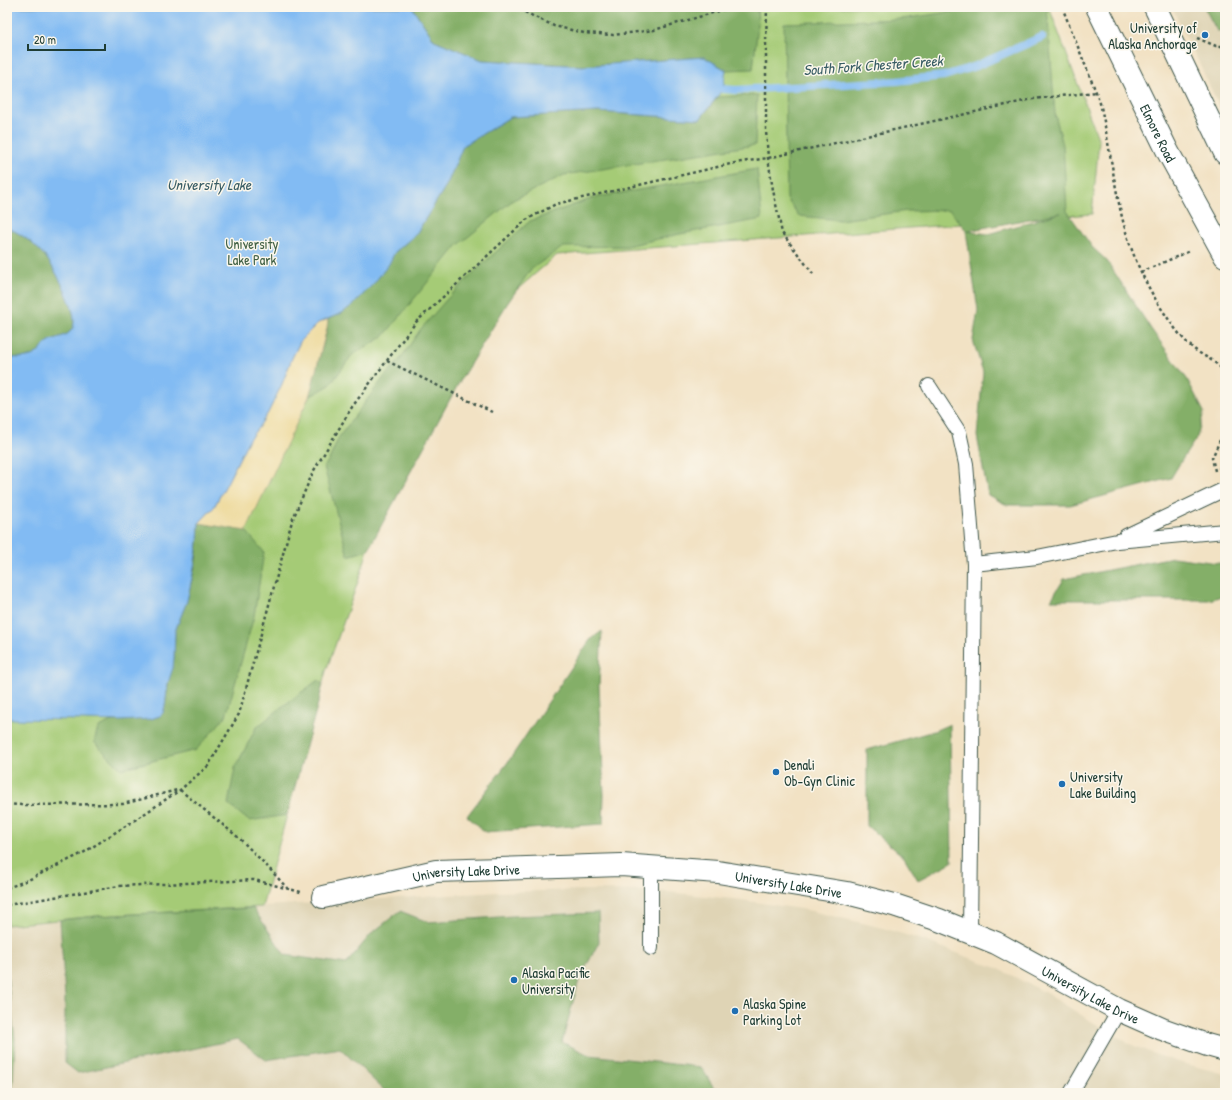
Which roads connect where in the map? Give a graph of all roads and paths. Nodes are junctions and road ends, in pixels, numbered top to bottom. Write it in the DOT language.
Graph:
graph roads {
  1 [pos="514,7"];
  2 [pos="733,7"];
  3 [pos="767,7"];
  4 [pos="1062,7"];
  5 [pos="1097,7"];
  6 [pos="1155,7"];
  7 [pos="1192,35"];
  8 [pos="1225,46"];
  9 [pos="1096,92"];
  10 [pos="1225,153"];
  11 [pos="768,158"];
  12 [pos="1190,251"];
  13 [pos="1225,256"];
  14 [pos="1141,272"];
  15 [pos="814,275"];
  16 [pos="387,361"];
  17 [pos="1225,373"];
  18 [pos="929,386"];
  19 [pos="492,412"];
  20 [pos="1225,429"];
  21 [pos="1225,462"];
  22 [pos="1216,472"];
  23 [pos="1212,474"];
  24 [pos="1225,489"];
  25 [pos="1225,531"];
  26 [pos="1117,540"];
  27 [pos="974,564"];
  28 [pos="180,790"];
  29 [pos="7,804"];
  30 [pos="651,867"];
  31 [pos="7,888"];
  32 [pos="287,888"];
  33 [pos="322,898"];
  34 [pos="7,905"];
  35 [pos="970,933"];
  36 [pos="651,948"];
  37 [pos="1119,1010"];
  38 [pos="1225,1050"];
  39 [pos="1071,1093"];
  1 -- 2 [label="path"];
  3 -- 11 [label="path"];
  4 -- 9 [label="path"];
  5 -- 13 [label="street, Elmore Road"];
  6 -- 10 [label="street"];
  7 -- 8 [label="path"];
  9 -- 11 [label="path"];
  9 -- 14 [label="path"];
  11 -- 15 [label="path"];
  11 -- 16 [label="path"];
  12 -- 14 [label="path"];
  14 -- 17 [label="path"];
  16 -- 19 [label="path"];
  16 -- 28 [label="path"];
  18 -- 27 [label="lane"];
  20 -- 22 [label="path"];
  21 -- 22 [label="path"];
  22 -- 23 [label="path"];
  24 -- 26 [label="lane"];
  25 -- 26 [label="lane"];
  26 -- 27 [label="lane"];
  27 -- 35 [label="lane"];
  28 -- 29 [label="path"];
  28 -- 31 [label="path"];
  28 -- 32 [label="path"];
  30 -- 33 [label="street, University Lake Drive"];
  30 -- 35 [label="street, University Lake Drive"];
  30 -- 36 [label="lane"];
  32 -- 33 [label="path"];
  32 -- 34 [label="path"];
  35 -- 37 [label="street, University Lake Drive"];
  37 -- 38 [label="street, University Lake Drive"];
  37 -- 39 [label="lane"];
}
